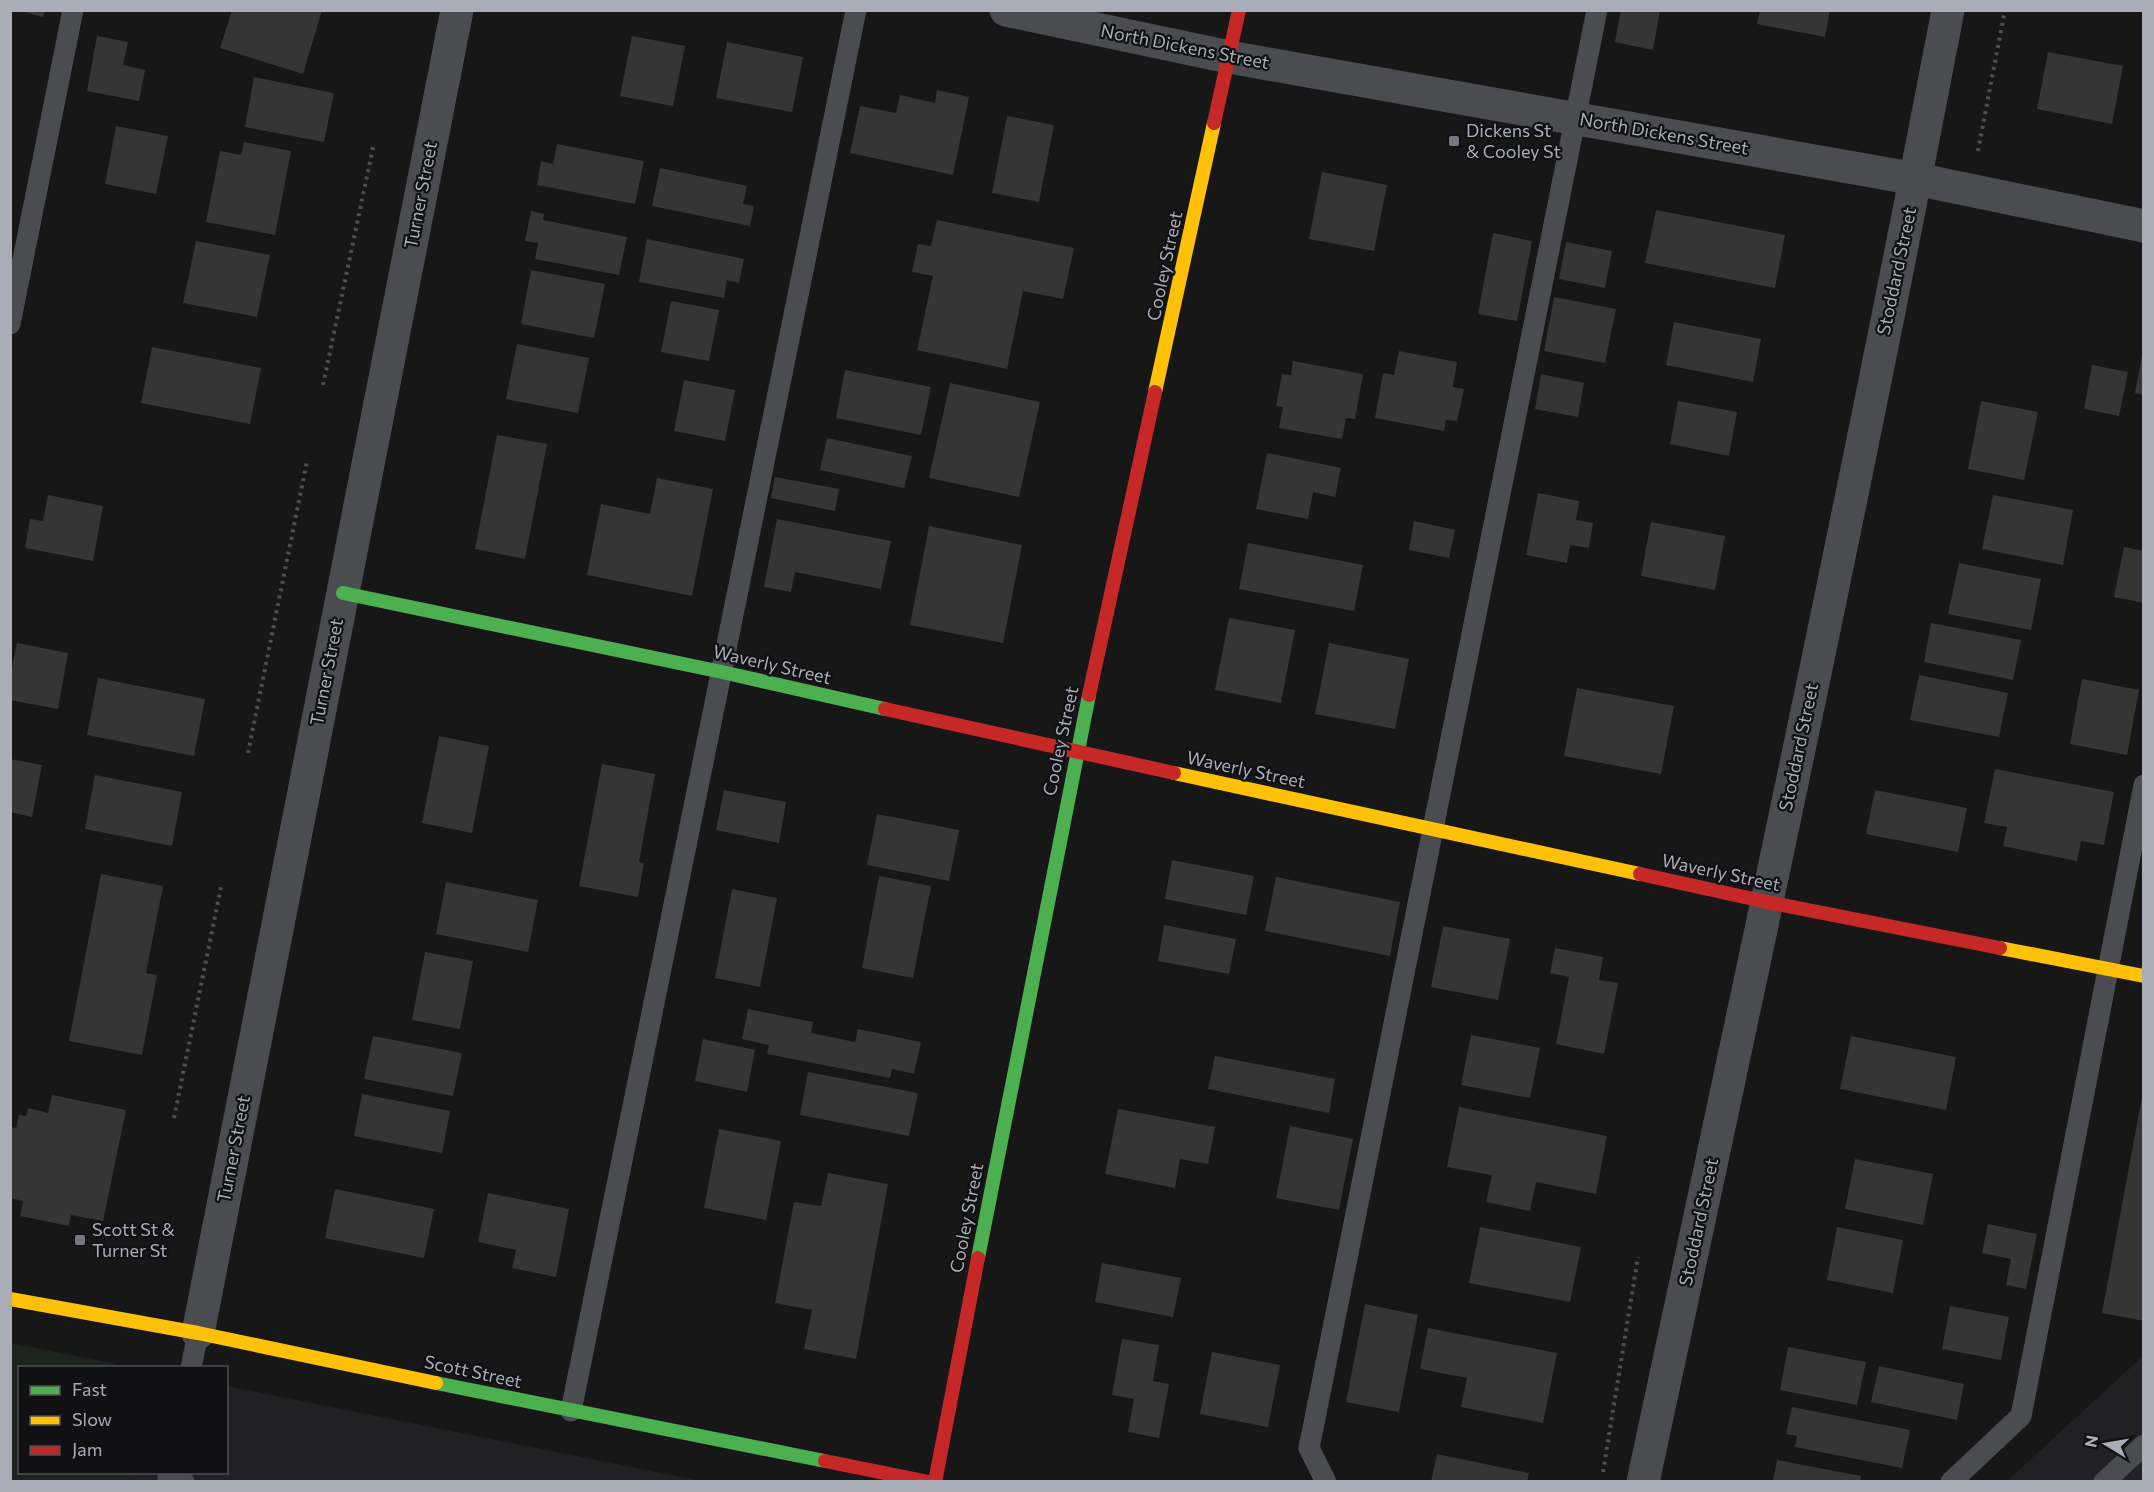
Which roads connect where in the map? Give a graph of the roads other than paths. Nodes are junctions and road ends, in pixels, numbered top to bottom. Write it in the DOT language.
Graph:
graph roads {
  1 [pos="73,10"];
  2 [pos="457,10"];
  3 [pos="856,10"];
  4 [pos="1006,10"];
  5 [pos="1239,10"];
  6 [pos="1597,10"];
  7 [pos="1948,10"];
  8 [pos="1229,57"];
  9 [pos="1576,119"];
  10 [pos="1916,179"];
  11 [pos="2144,226"];
  12 [pos="10,324"];
  13 [pos="343,593"];
  14 [pos="722,672"];
  15 [pos="1076,752"];
  16 [pos="2144,785"];
  17 [pos="1433,830"];
  18 [pos="1767,902"];
  19 [pos="2107,969"];
  20 [pos="2144,976"];
  21 [pos="10,1299"];
  22 [pos="198,1333"];
  23 [pos="191,1366"];
  24 [pos="571,1411"];
  25 [pos="2144,1444"];
  26 [pos="929,1482"];
  27 [pos="935,1482"];
  28 [pos="1326,1482"];
  29 [pos="1643,1482"];
  30 [pos="1951,1482"];
  31 [pos="2104,1482"];
  1 -- 12 [label="lane"];
  2 -- 13 [label="street, Turner Street"];
  3 -- 14 [label="lane"];
  4 -- 8 [label="street, North Dickens Street"];
  5 -- 8 [label="street, Cooley Street"];
  6 -- 9 [label="lane"];
  7 -- 10 [label="street, Stoddard Street"];
  8 -- 9 [label="street, North Dickens Street"];
  8 -- 15 [label="street, Cooley Street"];
  9 -- 10 [label="street, North Dickens Street"];
  9 -- 17 [label="lane"];
  10 -- 11 [label="street, North Dickens Street"];
  10 -- 18 [label="street, Stoddard Street"];
  13 -- 14 [label="street, Waverly Street"];
  13 -- 22 [label="street, Turner Street"];
  14 -- 15 [label="street, Waverly Street"];
  14 -- 24 [label="lane"];
  15 -- 17 [label="street, Waverly Street"];
  15 -- 27 [label="street, Cooley Street"];
  16 -- 19 [label="lane"];
  17 -- 18 [label="street, Waverly Street"];
  17 -- 28 [label="lane"];
  18 -- 19 [label="street, Waverly Street"];
  18 -- 29 [label="street, Stoddard Street"];
  19 -- 20 [label="street, Waverly Street"];
  19 -- 30 [label="lane"];
  21 -- 22 [label="street, Scott Street"];
  22 -- 23 [label="lane"];
  22 -- 24 [label="street, Scott Street"];
  24 -- 26 [label="street, Scott Street"];
  25 -- 31 [label="lane"];
}
